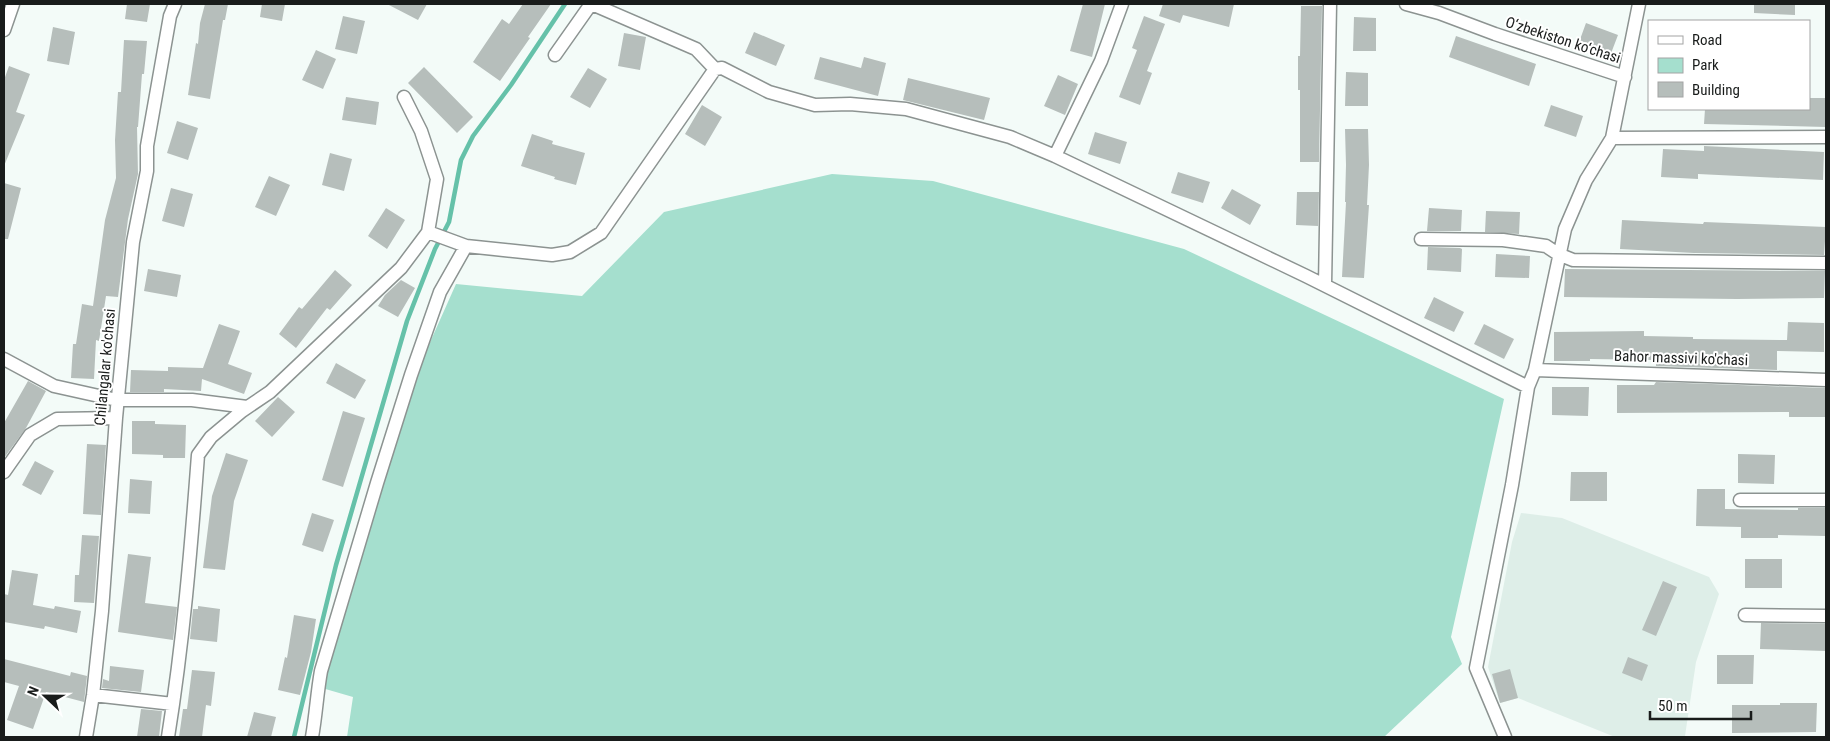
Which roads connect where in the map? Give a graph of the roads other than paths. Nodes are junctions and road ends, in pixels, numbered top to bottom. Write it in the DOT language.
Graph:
graph roads {
  1 [pos="13,4"];
  2 [pos="175,4"];
  3 [pos="592,4"];
  4 [pos="1122,4"];
  5 [pos="1330,4"];
  6 [pos="1406,4"];
  7 [pos="1639,4"];
  8 [pos="4,30"];
  9 [pos="555,56"];
  10 [pos="715,69"];
  11 [pos="1625,77"];
  12 [pos="404,97"];
  13 [pos="1826,137"];
  14 [pos="1612,138"];
  15 [pos="1055,156"];
  16 [pos="428,232"];
  17 [pos="1421,239"];
  18 [pos="466,246"];
  19 [pos="1558,254"];
  20 [pos="1826,262"];
  21 [pos="1325,285"];
  22 [pos="4,359"];
  23 [pos="1535,370"];
  24 [pos="1826,380"];
  25 [pos="1528,387"];
  26 [pos="118,400"];
  27 [pos="248,407"];
  28 [pos="116,418"];
  29 [pos="4,472"];
  30 [pos="1740,500"];
  31 [pos="1826,500"];
  32 [pos="1745,615"];
  33 [pos="1826,616"];
  34 [pos="93,695"];
  35 [pos="173,704"];
  36 [pos="86,737"];
  37 [pos="168,737"];
  38 [pos="312,737"];
  39 [pos="1505,737"];
  1 -- 8 [label="street"];
  2 -- 26 [label="street, Chilangalar ko'chasi"];
  3 -- 9 [label="street"];
  3 -- 10 [label="street"];
  4 -- 15 [label="street"];
  5 -- 21 [label="street"];
  6 -- 11 [label="street, O‘zbekiston ko‘chasi"];
  7 -- 11 [label="street"];
  10 -- 15 [label="street"];
  10 -- 18 [label="street"];
  11 -- 14 [label="street"];
  12 -- 16 [label="street"];
  13 -- 14 [label="street"];
  14 -- 19 [label="street"];
  15 -- 21 [label="street"];
  16 -- 18 [label="street"];
  16 -- 27 [label="street"];
  17 -- 19 [label="street"];
  18 -- 38 [label="street"];
  19 -- 20 [label="street"];
  19 -- 23 [label="street"];
  21 -- 25 [label="street"];
  22 -- 26 [label="street"];
  23 -- 24 [label="street, Bahor massivi ko'chasi"];
  23 -- 25 [label="street"];
  25 -- 39 [label="street"];
  26 -- 27 [label="street"];
  26 -- 28 [label="street, Chilangalar ko'chasi"];
  27 -- 35 [label="street"];
  28 -- 29 [label="street"];
  28 -- 34 [label="street, Chilangalar ko'chasi"];
  30 -- 31 [label="street"];
  32 -- 33 [label="street"];
  34 -- 35 [label="street"];
  34 -- 36 [label="street, Chilangalar ko'chasi"];
  35 -- 37 [label="street"];
}
